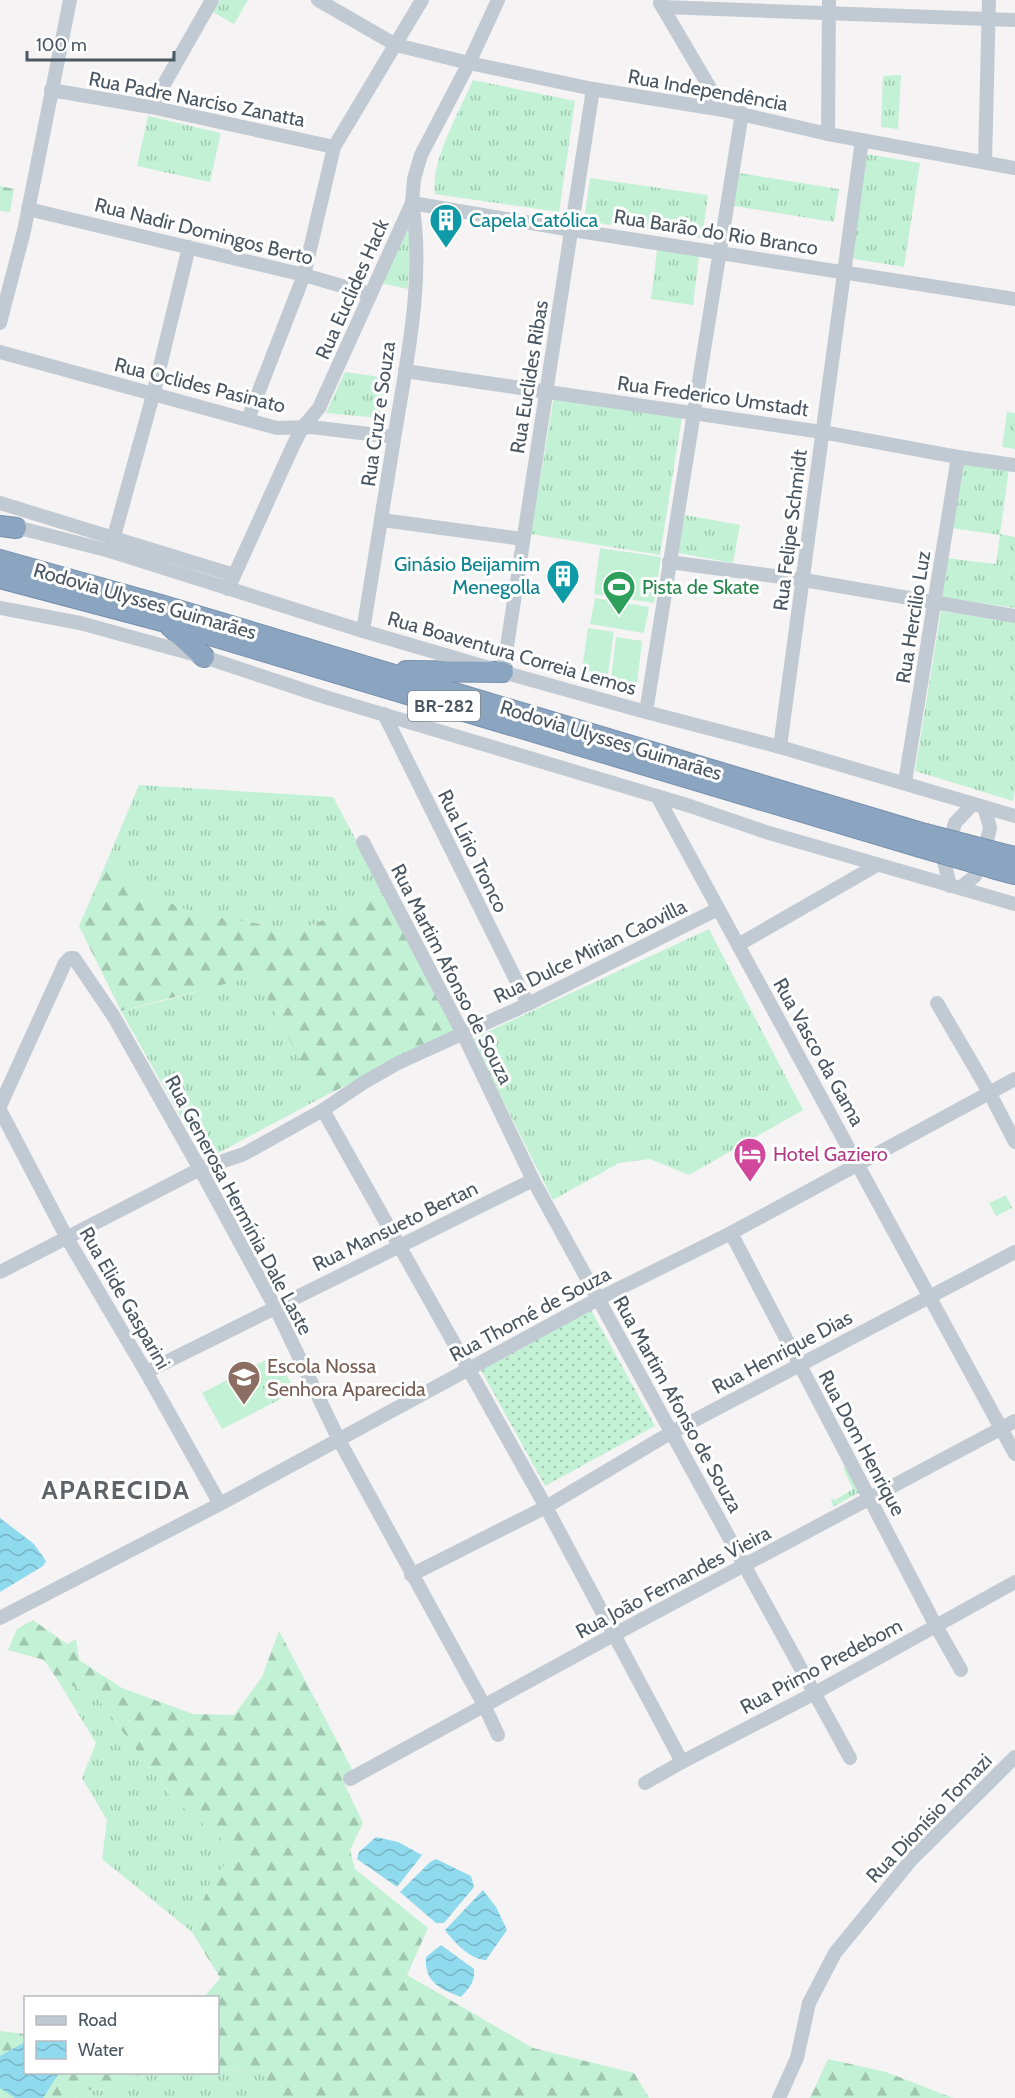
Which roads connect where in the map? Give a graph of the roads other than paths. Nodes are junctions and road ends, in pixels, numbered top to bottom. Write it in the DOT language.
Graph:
graph roads {
  1 [pos="70,0"];
  2 [pos="212,0"];
  3 [pos="318,0"];
  4 [pos="422,0"];
  5 [pos="498,0"];
  6 [pos="989,0"];
  7 [pos="661,4"];
  8 [pos="829,6"];
  9 [pos="988,18"];
  10 [pos="1015,20"];
  11 [pos="396,45"];
  12 [pos="469,63"];
  13 [pos="593,89"];
  14 [pos="51,90"];
  15 [pos="151,107"];
  16 [pos="723,110"];
  17 [pos="742,113"];
  18 [pos="828,134"];
  19 [pos="862,140"];
  20 [pos="334,147"];
  21 [pos="985,161"];
  22 [pos="1015,168"];
  23 [pos="412,203"];
  24 [pos="28,209"];
  25 [pos="572,230"];
  26 [pos="189,247"];
  27 [pos="718,253"];
  28 [pos="844,271"];
  29 [pos="304,275"];
  30 [pos="370,294"];
  31 [pos="1015,299"];
  32 [pos="0,323"];
  33 [pos="0,352"];
  34 [pos="405,372"];
  35 [pos="546,391"];
  36 [pos="153,395"];
  37 [pos="693,413"];
  38 [pos="248,419"];
  39 [pos="302,428"];
  40 [pos="822,432"];
  41 [pos="394,437"];
  42 [pos="958,457"];
  43 [pos="1015,465"];
  44 [pos="0,503"];
  45 [pos="382,520"];
  46 [pos="5,525"];
  47 [pos="523,539"];
  48 [pos="112,545"];
  49 [pos="0,560"];
  50 [pos="669,562"];
  51 [pos="234,575"];
  52 [pos="0,578"];
  53 [pos="804,580"];
  54 [pos="228,589"];
  55 [pos="935,603"];
  56 [pos="0,608"];
  57 [pos="1015,616"];
  58 [pos="166,622"];
  59 [pos="363,631"];
  60 [pos="204,657"];
  61 [pos="383,671"];
  62 [pos="502,672"];
  63 [pos="646,712"];
  64 [pos="384,714"];
  65 [pos="780,747"];
  66 [pos="905,782"];
  67 [pos="945,795"];
  68 [pos="657,796"];
  69 [pos="979,805"];
  70 [pos="1011,815"];
  71 [pos="955,823"];
  72 [pos="990,827"];
  73 [pos="923,841"];
  74 [pos="363,842"];
  75 [pos="1003,860"];
  76 [pos="944,861"];
  77 [pos="877,865"];
  78 [pos="1015,874"];
  79 [pos="975,876"];
  80 [pos="923,878"];
  81 [pos="955,887"];
  82 [pos="984,896"];
  83 [pos="1015,904"];
  84 [pos="718,909"];
  85 [pos="738,945"];
  86 [pos="937,1003"];
  87 [pos="528,1004"];
  88 [pos="463,1034"];
  89 [pos="1015,1079"];
  90 [pos="989,1092"];
  91 [pos="0,1108"];
  92 [pos="323,1110"];
  93 [pos="1015,1142"];
  94 [pos="857,1163"];
  95 [pos="200,1169"];
  96 [pos="533,1180"];
  97 [pos="730,1233"];
  98 [pos="67,1238"];
  99 [pos="400,1246"];
  100 [pos="1015,1252"];
  101 [pos="0,1272"];
  102 [pos="929,1298"];
  103 [pos="598,1299"];
  104 [pos="275,1307"];
  105 [pos="799,1365"];
  106 [pos="468,1370"];
  107 [pos="146,1372"];
  108 [pos="1015,1421"];
  109 [pos="1001,1429"];
  110 [pos="672,1432"];
  111 [pos="339,1440"];
  112 [pos="1015,1454"];
  113 [pos="870,1499"];
  114 [pos="220,1504"];
  115 [pos="546,1507"];
  116 [pos="744,1566"];
  117 [pos="411,1575"];
  118 [pos="1015,1582"];
  119 [pos="0,1618"];
  120 [pos="936,1626"];
  121 [pos="615,1634"];
  122 [pos="962,1670"];
  123 [pos="815,1693"];
  124 [pos="484,1706"];
  125 [pos="498,1735"];
  126 [pos="1015,1757"];
  127 [pos="850,1758"];
  128 [pos="682,1762"];
  129 [pos="350,1779"];
  130 [pos="645,1783"];
  131 [pos="779,2098"];
  1 -- 14 [label="street"];
  2 -- 15 [label="street"];
  3 -- 11 [label="street, Rua Independência"];
  4 -- 11 [label="street"];
  5 -- 12 [label="street, Rua Euclides Hack"];
  6 -- 9 [label="street"];
  7 -- 8 [label="street"];
  7 -- 16 [label="street"];
  8 -- 9 [label="street"];
  8 -- 18 [label="street"];
  9 -- 10 [label="street"];
  9 -- 21 [label="street"];
  11 -- 12 [label="street, Rua Independência"];
  11 -- 20 [label="street"];
  12 -- 13 [label="street, Rua Independência"];
  12 -- 23 [label="street, Rua Euclides Hack"];
  13 -- 16 [label="street, Rua Independência"];
  13 -- 25 [label="street, Rua Euclides Ribas"];
  14 -- 15 [label="street, Rua Padre Narciso Zanatta"];
  14 -- 24 [label="street"];
  15 -- 20 [label="street, Rua Padre Narciso Zanatta"];
  16 -- 17 [label="street, Rua Independência"];
  17 -- 18 [label="street, Rua Independência"];
  17 -- 27 [label="street"];
  18 -- 19 [label="street, Rua Independência"];
  19 -- 21 [label="street, Rua Independência"];
  19 -- 28 [label="street, Rua Felipe Schmidt"];
  20 -- 29 [label="street"];
  21 -- 22 [label="street, Rua Independência"];
  23 -- 25 [label="street, Rua Barão do Rio Branco"];
  23 -- 30 [label="street, Rua Euclides Hack"];
  23 -- 34 [label="street, Rua Cruz e Souza"];
  24 -- 26 [label="street, Rua Nadir Domingos Berto"];
  24 -- 32 [label="street"];
  25 -- 27 [label="street, Rua Barão do Rio Branco"];
  25 -- 35 [label="street, Rua Euclides Ribas"];
  26 -- 29 [label="street, Rua Nadir Domingos Berto"];
  26 -- 36 [label="street"];
  27 -- 28 [label="street, Rua Barão do Rio Branco"];
  27 -- 37 [label="street"];
  28 -- 31 [label="street, Rua Barão do Rio Branco"];
  28 -- 40 [label="street, Rua Felipe Schmidt"];
  29 -- 30 [label="street, Rua Nadir Domingos Berto"];
  29 -- 38 [label="street"];
  30 -- 39 [label="street, Rua Euclides Hack"];
  33 -- 36 [label="street, Rua Oclides Pasinato"];
  34 -- 35 [label="street, Rua Frederico Umstadt"];
  34 -- 41 [label="street, Rua Cruz e Souza"];
  35 -- 37 [label="street, Rua Frederico Umstadt"];
  35 -- 47 [label="street, Rua Euclides Ribas"];
  36 -- 38 [label="street, Rua Oclides Pasinato"];
  36 -- 48 [label="street"];
  37 -- 40 [label="street, Rua Frederico Umstadt"];
  37 -- 50 [label="street"];
  38 -- 39 [label="street, Rua Oclides Pasinato"];
  39 -- 41 [label="street, Rua Oclides Pasinato"];
  39 -- 51 [label="street, Rua Euclides Hack"];
  40 -- 42 [label="street, Rua Frederico Umstadt"];
  40 -- 53 [label="street, Rua Felipe Schmidt"];
  41 -- 45 [label="street, Rua Cruz e Souza"];
  42 -- 43 [label="street, Rua Frederico Umstadt"];
  42 -- 55 [label="street, Rua Hercilio Luz"];
  44 -- 48 [label="street"];
  45 -- 47 [label="street"];
  45 -- 59 [label="street, Rua Cruz e Souza"];
  46 -- 48 [label="street, Rua Boaventura Correia Lemos"];
  47 -- 62 [label="street, Rua Euclides Ribas"];
  48 -- 51 [label="street"];
  48 -- 54 [label="street, Rua Boaventura Correia Lemos"];
  49 -- 61 [label="highway, Rodovia Ulysses Guimarães / BR-282"];
  50 -- 53 [label="street"];
  50 -- 63 [label="street"];
  51 -- 54 [label="street, Rua Euclides Hack"];
  52 -- 58 [label="highway, Rodovia Ulysses Guimarães / BR-282"];
  53 -- 55 [label="street"];
  53 -- 65 [label="street, Rua Felipe Schmidt"];
  54 -- 59 [label="street, Rua Boaventura Correia Lemos"];
  55 -- 57 [label="street"];
  55 -- 66 [label="street, Rua Hercilio Luz"];
  56 -- 60 [label="street"];
  58 -- 60 [label="highway"];
  58 -- 73 [label="highway, Rodovia Ulysses Guimarães / BR-282"];
  59 -- 62 [label="street, Rua Boaventura Correia Lemos"];
  60 -- 64 [label="street"];
  61 -- 62 [label="highway"];
  61 -- 73 [label="highway, Rodovia Ulysses Guimarães / BR-282"];
  62 -- 63 [label="street, Rua Boaventura Correia Lemos"];
  63 -- 65 [label="street, Rua Boaventura Correia Lemos"];
  64 -- 68 [label="street"];
  64 -- 87 [label="street, Rua Lírio Tronco"];
  65 -- 66 [label="street, Rua Boaventura Correia Lemos"];
  66 -- 67 [label="street, Rua Boaventura Correia Lemos"];
  67 -- 69 [label="street, Rua Boaventura Correia Lemos"];
  67 -- 71 [label="street"];
  68 -- 77 [label="street"];
  68 -- 84 [label="street, Rua Vasco da Gama"];
  69 -- 70 [label="street, Rua Boaventura Correia Lemos"];
  69 -- 71 [label="street"];
  69 -- 72 [label="street"];
  70 -- 72 [label="street"];
  71 -- 76 [label="street"];
  72 -- 79 [label="street"];
  73 -- 75 [label="highway, Rodovia Ulysses Guimarães / BR-282, bridge"];
  74 -- 88 [label="street, Rua Martim Afonso de Souza"];
  75 -- 78 [label="highway, Rodovia Ulysses Guimarães / BR-282"];
  76 -- 80 [label="street"];
  76 -- 81 [label="street"];
  77 -- 80 [label="street"];
  77 -- 85 [label="street"];
  79 -- 81 [label="street"];
  79 -- 82 [label="street"];
  80 -- 81 [label="street"];
  81 -- 82 [label="street"];
  82 -- 83 [label="street"];
  84 -- 85 [label="street, Rua Vasco da Gama"];
  84 -- 87 [label="street, Rua Dulce Mirian Caovilla"];
  85 -- 94 [label="street, Rua Vasco da Gama"];
  86 -- 90 [label="street"];
  87 -- 88 [label="street, Rua Dulce Mirian Caovilla"];
  88 -- 92 [label="street, Rua Dulce Mirian Caovilla"];
  88 -- 96 [label="street, Rua Martim Afonso de Souza"];
  89 -- 90 [label="street, Rua Thomé de Souza"];
  90 -- 93 [label="street"];
  90 -- 94 [label="street, Rua Thomé de Souza"];
  91 -- 95 [label="street, Rua Generosa Hermínia Dale Laste"];
  91 -- 98 [label="street, Rua Elide Gasparini"];
  92 -- 95 [label="street, Rua Dulce Mirian Caovilla"];
  92 -- 99 [label="street"];
  94 -- 97 [label="street, Rua Thomé de Souza"];
  94 -- 102 [label="street, Rua Vasco da Gama"];
  95 -- 98 [label="street, Rua Dulce Mirian Caovilla"];
  95 -- 104 [label="street, Rua Generosa Hermínia Dale Laste"];
  96 -- 99 [label="street, Rua Mansueto Bertan"];
  96 -- 103 [label="street, Rua Martim Afonso de Souza"];
  97 -- 103 [label="street, Rua Thomé de Souza"];
  97 -- 105 [label="street, Rua Dom Henrique"];
  98 -- 101 [label="street, Rua Dulce Mirian Caovilla"];
  98 -- 107 [label="street, Rua Elide Gasparini"];
  99 -- 104 [label="street, Rua Mansueto Bertan"];
  99 -- 106 [label="street"];
  100 -- 102 [label="street, Rua Henrique Dias"];
  102 -- 105 [label="street, Rua Henrique Dias"];
  102 -- 109 [label="street, Rua Vasco da Gama"];
  103 -- 106 [label="street, Rua Thomé de Souza"];
  103 -- 110 [label="street, Rua Martim Afonso de Souza"];
  104 -- 107 [label="street, Rua Mansueto Bertan"];
  104 -- 111 [label="street, Rua Generosa Hermínia Dale Laste"];
  105 -- 110 [label="street, Rua Henrique Dias"];
  105 -- 113 [label="street, Rua Dom Henrique"];
  106 -- 111 [label="street, Rua Thomé de Souza"];
  106 -- 115 [label="street"];
  107 -- 114 [label="street, Rua Elide Gasparini"];
  108 -- 109 [label="street, Rua João Fernandes Vieira"];
  109 -- 112 [label="street, Rua Vasco da Gama"];
  109 -- 113 [label="street, Rua João Fernandes Vieira"];
  110 -- 115 [label="street, Rua Henrique Dias"];
  110 -- 116 [label="street, Rua Martim Afonso de Souza"];
  111 -- 114 [label="street, Rua Thomé de Souza"];
  111 -- 117 [label="street, Rua Generosa Hermínia Dale Laste"];
  113 -- 116 [label="street, Rua João Fernandes Vieira"];
  113 -- 120 [label="street, Rua Dom Henrique"];
  114 -- 119 [label="street, Rua Thomé de Souza"];
  115 -- 117 [label="street, Rua Henrique Dias"];
  115 -- 121 [label="street"];
  116 -- 121 [label="street, Rua João Fernandes Vieira"];
  116 -- 123 [label="street, Rua Martim Afonso de Souza"];
  117 -- 124 [label="street, Rua Generosa Hermínia Dale Laste"];
  118 -- 120 [label="street, Rua Primo Predebom"];
  120 -- 122 [label="street, Rua Dom Henrique"];
  120 -- 123 [label="street, Rua Primo Predebom"];
  121 -- 124 [label="street, Rua João Fernandes Vieira"];
  121 -- 128 [label="street"];
  123 -- 127 [label="street, Rua Martim Afonso de Souza"];
  123 -- 128 [label="street, Rua Primo Predebom"];
  124 -- 125 [label="street, Rua Generosa Hermínia Dale Laste"];
  124 -- 129 [label="street, Rua João Fernandes Vieira"];
  126 -- 131 [label="street, Rua Dionísio Tomazi"];
  128 -- 130 [label="street, Rua Primo Predebom"];
}
